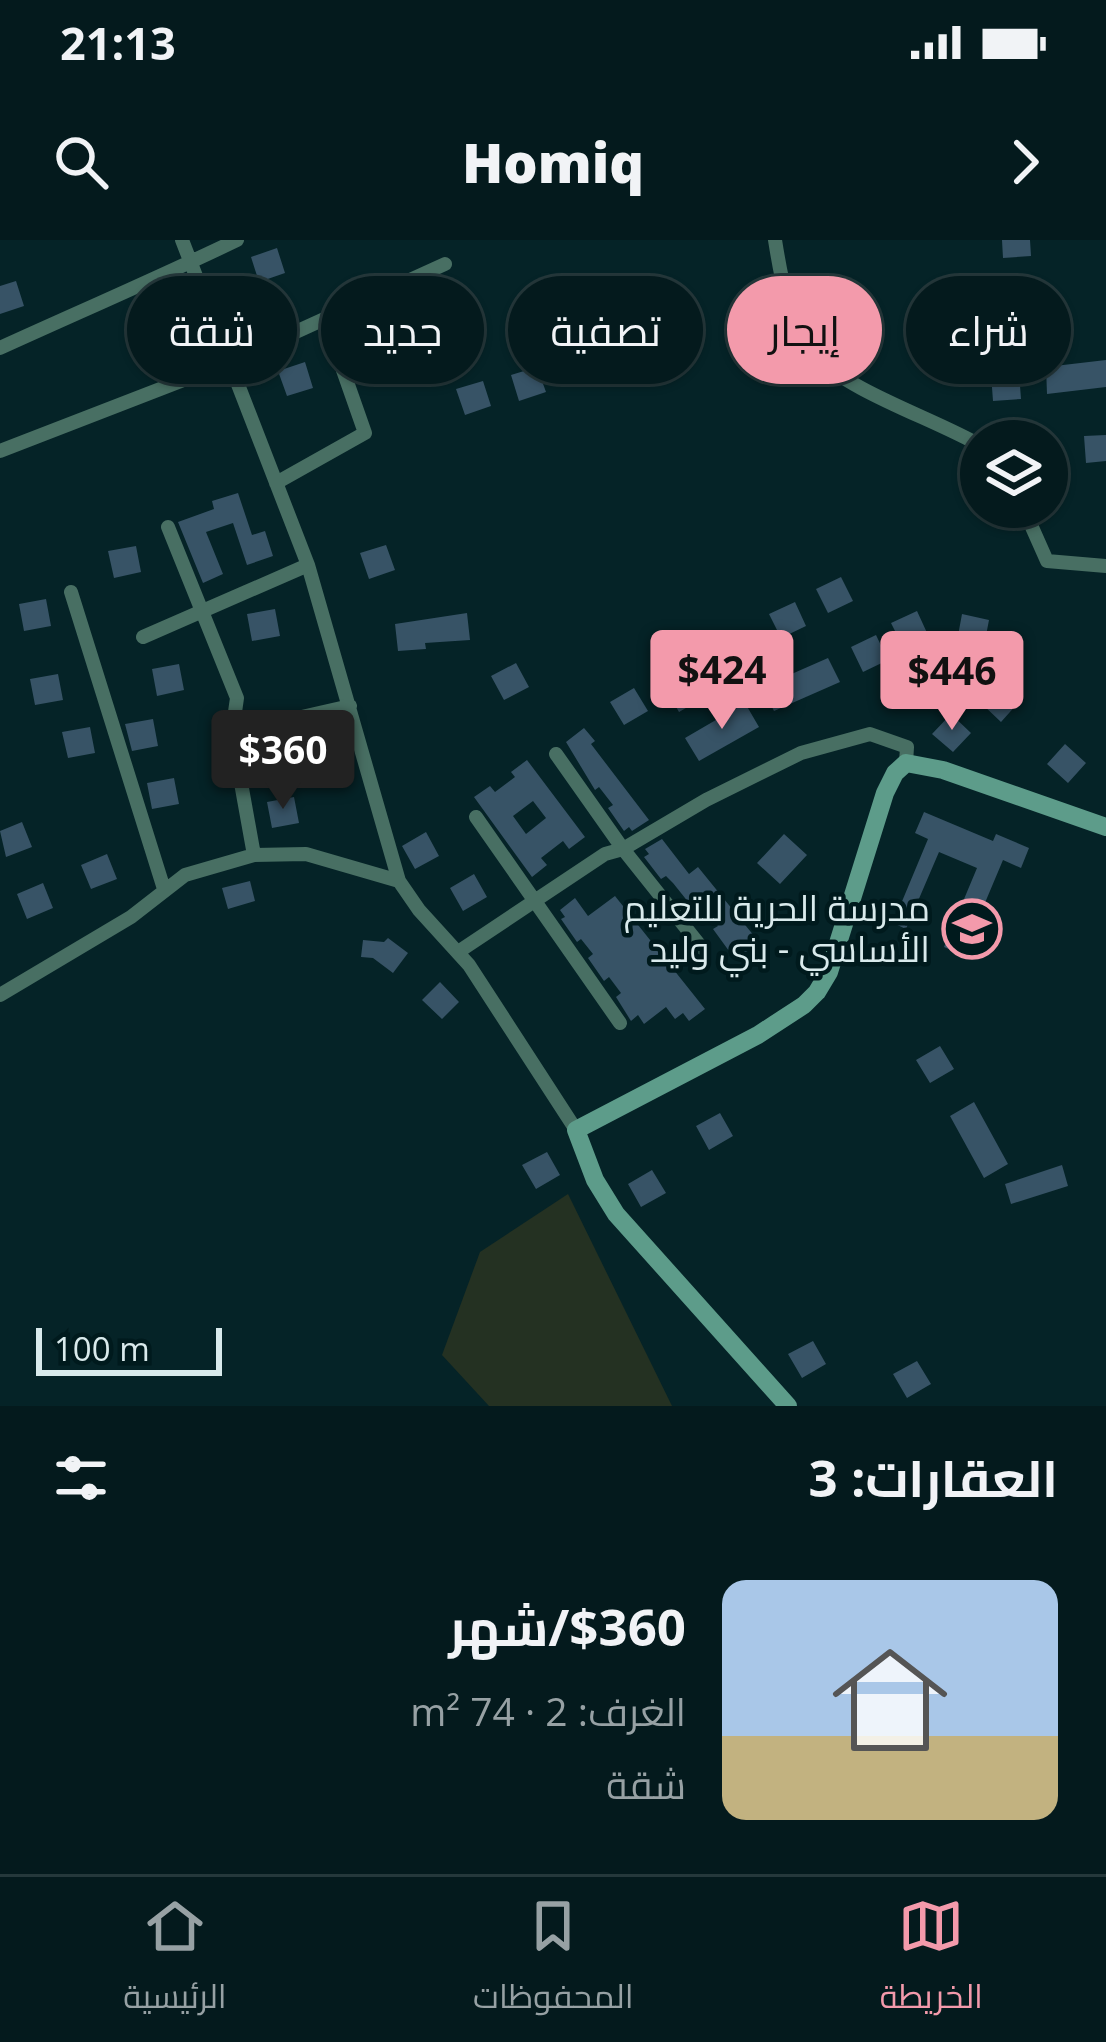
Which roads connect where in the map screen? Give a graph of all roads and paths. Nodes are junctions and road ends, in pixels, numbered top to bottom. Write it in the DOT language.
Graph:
graph roads {
  1 [pos="182,240"];
  2 [pos="237,240"];
  3 [pos="775,240"];
  4 [pos="190,262"];
  5 [pos="446,264"];
  6 [pos="196,276"];
  7 [pos="420,276"];
  8 [pos="0,348"];
  9 [pos="173,384"];
  10 [pos="238,384"];
  11 [pos="347,384"];
  12 [pos="960,436"];
  13 [pos="0,451"];
  14 [pos="276,483"];
  15 [pos="168,527"];
  16 [pos="1032,528"];
  17 [pos="308,565"];
  18 [pos="1106,566"];
  19 [pos="70,592"];
  20 [pos="201,611"];
  21 [pos="143,637"];
  22 [pos="350,706"];
  23 [pos="232,733"];
  24 [pos="556,754"];
  25 [pos="906,764"];
  26 [pos="476,817"];
  27 [pos="1106,827"];
  28 [pos="623,849"];
  29 [pos="254,855"];
  30 [pos="399,881"];
  31 [pos="164,889"];
  32 [pos="533,899"];
  33 [pos="702,948"];
  34 [pos="458,952"];
  35 [pos="0,995"];
  36 [pos="620,1023"];
  37 [pos="576,1130"];
  38 [pos="788,1406"];
  1 -- 4 [label="street"];
  2 -- 4 [label="street"];
  3 -- 12 [label="street"];
  4 -- 6 [label="street"];
  4 -- 8 [label="street"];
  5 -- 7 [label="street"];
  9 -- 13 [label="street"];
  10 -- 14 [label="street"];
  11 -- 14 [label="street"];
  14 -- 17 [label="street"];
  15 -- 20 [label="street"];
  16 -- 18 [label="street"];
  17 -- 20 [label="street"];
  17 -- 22 [label="street"];
  19 -- 31 [label="street"];
  20 -- 21 [label="street"];
  20 -- 23 [label="street"];
  22 -- 23 [label="street"];
  22 -- 30 [label="street"];
  23 -- 29 [label="street"];
  24 -- 28 [label="street"];
  25 -- 27 [label="street"];
  25 -- 28 [label="street"];
  25 -- 37 [label="street"];
  26 -- 32 [label="street"];
  28 -- 32 [label="street"];
  28 -- 33 [label="street"];
  29 -- 30 [label="street"];
  29 -- 31 [label="street"];
  30 -- 34 [label="street"];
  31 -- 35 [label="street"];
  32 -- 34 [label="street"];
  32 -- 36 [label="street"];
  34 -- 37 [label="street"];
  37 -- 38 [label="street"];
}
